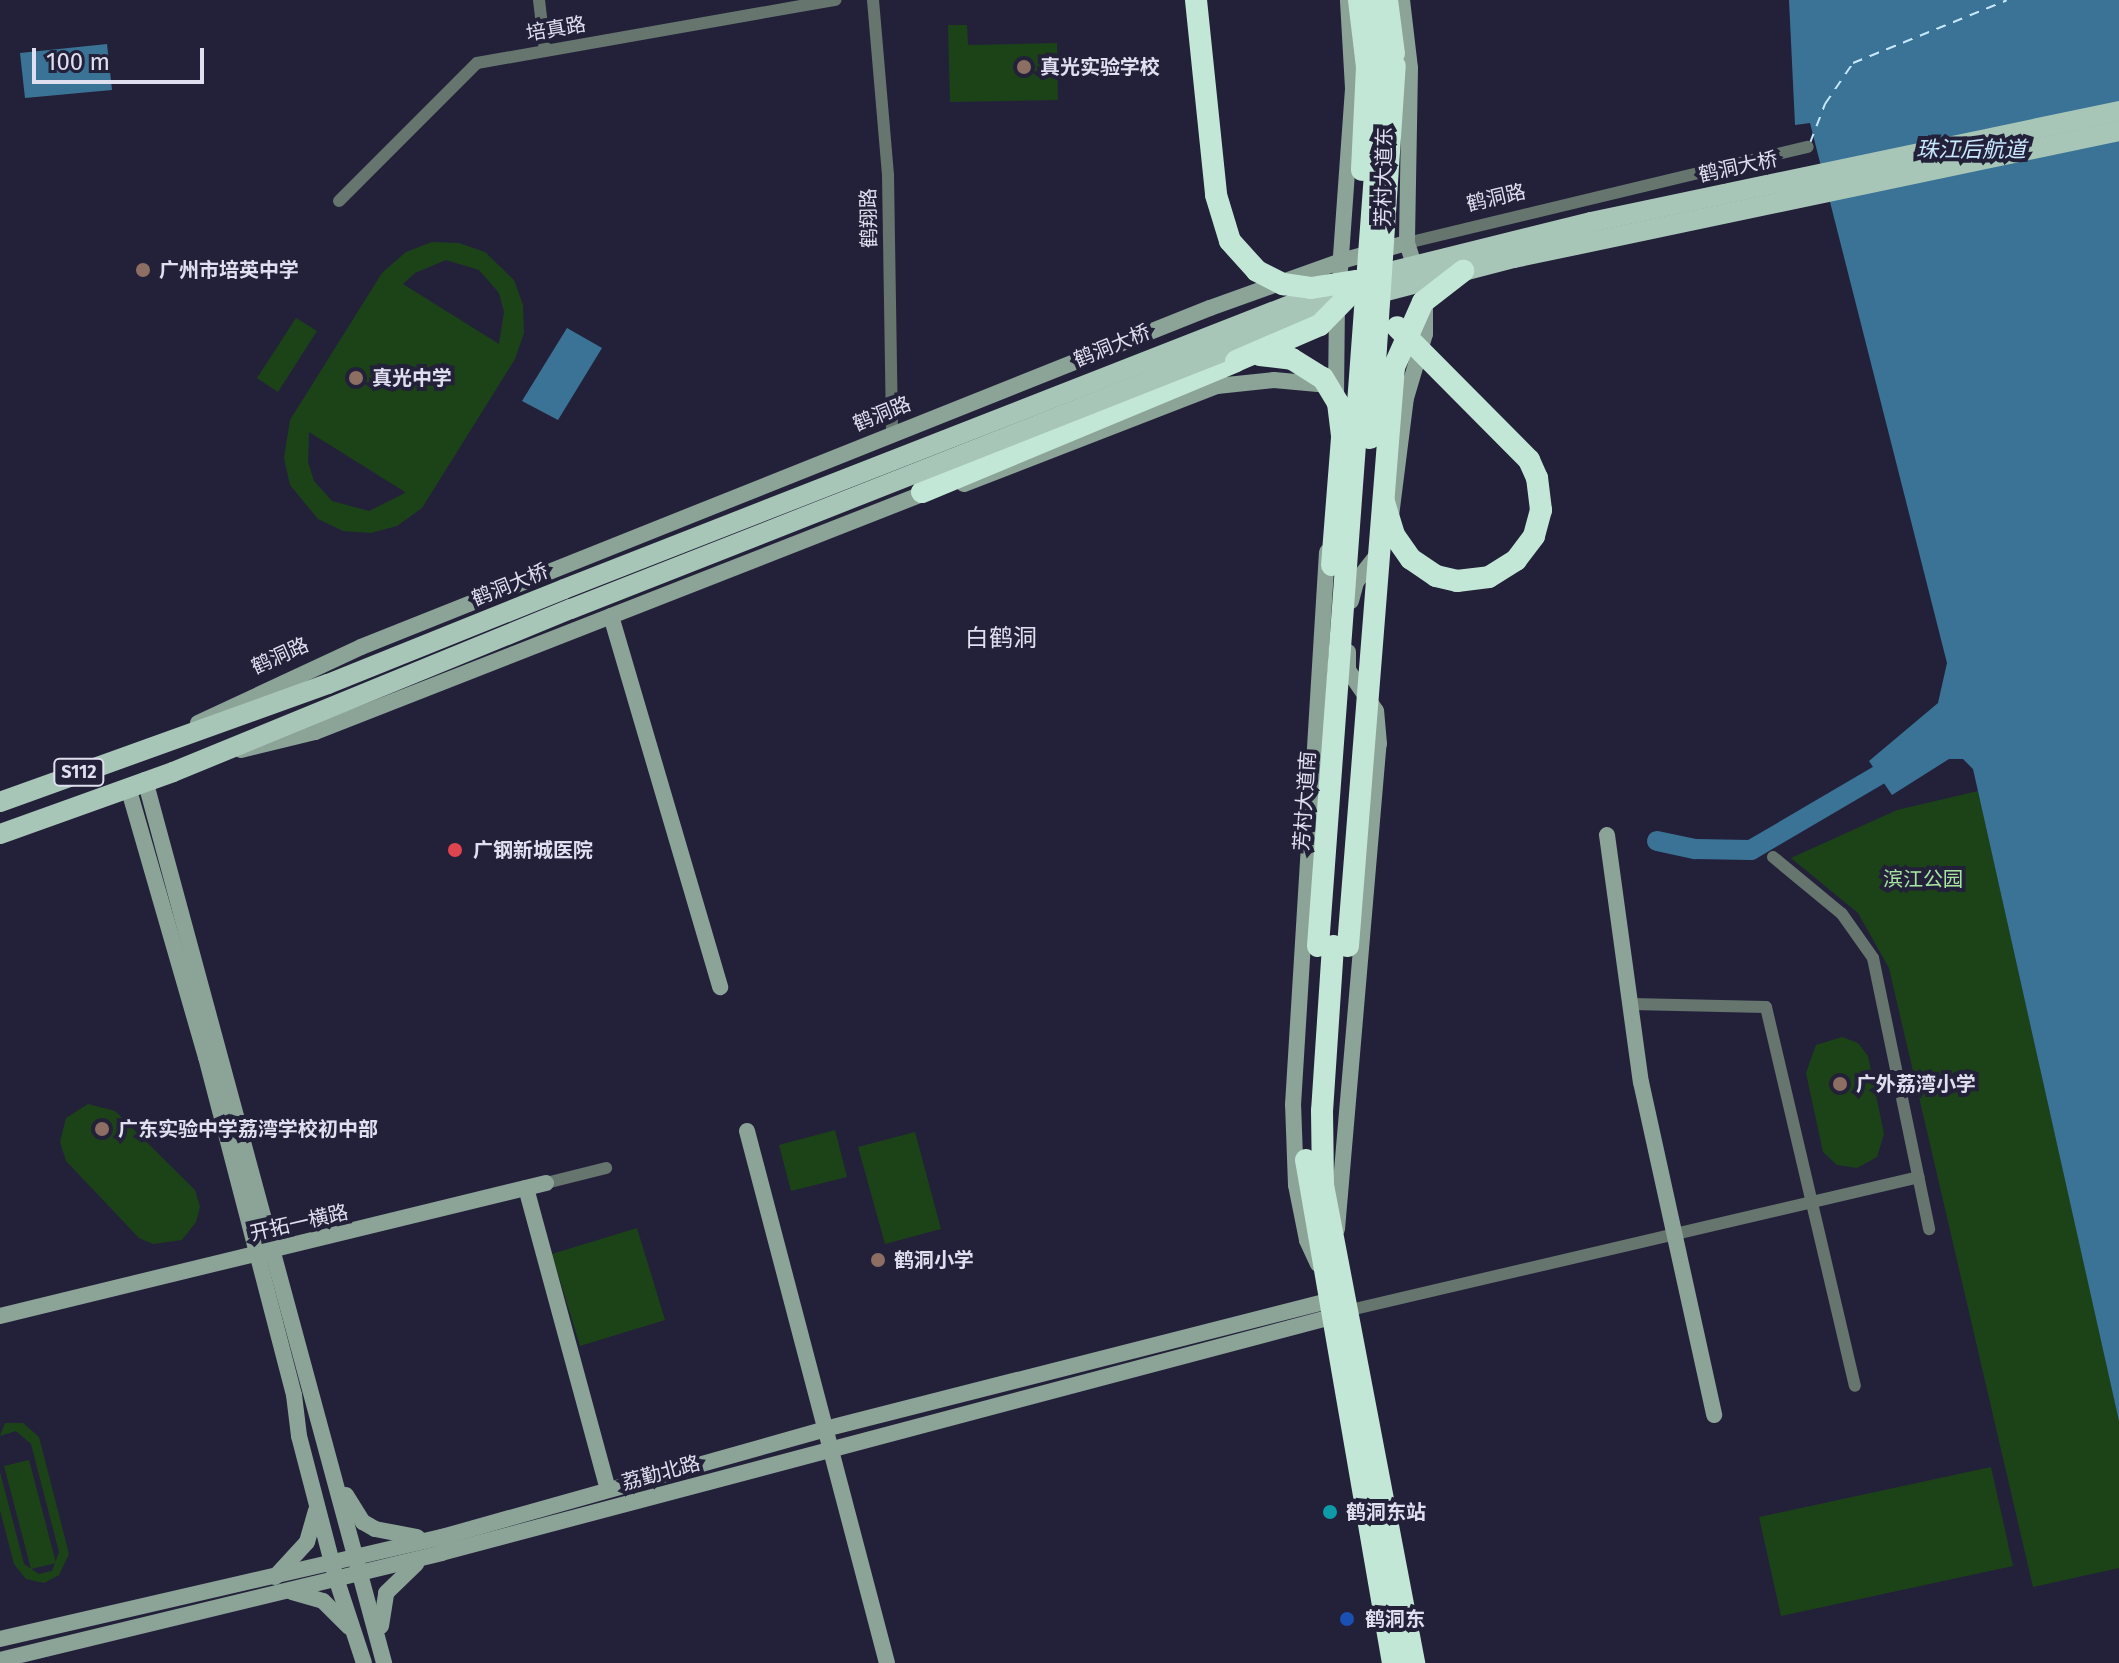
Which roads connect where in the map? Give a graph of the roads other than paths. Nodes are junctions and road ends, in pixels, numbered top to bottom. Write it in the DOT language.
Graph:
graph roads {
  1 [pos="539,0"];
  2 [pos="835,0"];
  3 [pos="873,0"];
  4 [pos="1196,0"];
  5 [pos="1348,0"];
  6 [pos="1359,0"];
  7 [pos="1372,0"];
  8 [pos="1387,0"];
  9 [pos="1402,0"];
  10 [pos="545,51"];
  11 [pos="2119,111"];
  12 [pos="2119,131"];
  13 [pos="1808,147"];
  14 [pos="339,201"];
  15 [pos="1388,212"];
  16 [pos="1407,243"];
  17 [pos="1369,254"];
  18 [pos="1341,261"];
  19 [pos="1463,271"];
  20 [pos="1356,281"];
  21 [pos="1364,324"];
  22 [pos="1236,361"];
  23 [pos="1335,386"];
  24 [pos="1406,398"];
  25 [pos="892,436"];
  26 [pos="858,450"];
  27 [pos="1381,488"];
  28 [pos="922,492"];
  29 [pos="886,506"];
  30 [pos="611,616"];
  31 [pos="1355,685"];
  32 [pos="1329,701"];
  33 [pos="159,743"];
  34 [pos="211,755"];
  35 [pos="137,784"];
  36 [pos="0,802"];
  37 [pos="0,834"];
  38 [pos="1607,835"];
  39 [pos="1773,857"];
  40 [pos="1333,946"];
  41 [pos="720,987"];
  42 [pos="1632,1004"];
  43 [pos="747,1131"];
  44 [pos="606,1168"];
  45 [pos="1919,1177"];
  46 [pos="546,1183"];
  47 [pos="526,1188"];
  48 [pos="1812,1201"];
  49 [pos="1929,1229"];
  50 [pos="1674,1234"];
  51 [pos="1336,1247"];
  52 [pos="272,1252"];
  53 [pos="255,1255"];
  54 [pos="1332,1302"];
  55 [pos="0,1316"];
  56 [pos="1855,1386"];
  57 [pos="1714,1415"];
  58 [pos="825,1429"];
  59 [pos="322,1434"];
  60 [pos="299,1436"];
  61 [pos="830,1449"];
  62 [pos="607,1487"];
  63 [pos="316,1505"];
  64 [pos="442,1545"];
  65 [pos="356,1556"];
  66 [pos="334,1570"];
  67 [pos="361,1573"];
  68 [pos="274,1578"];
  69 [pos="287,1591"];
  70 [pos="357,1633"];
  71 [pos="0,1639"];
  72 [pos="383,1658"];
  73 [pos="0,1660"];
  74 [pos="364,1663"];
  75 [pos="887,1663"];
  76 [pos="1388,1663"];
  77 [pos="1414,1663"];
  1 -- 10 [label="street"];
  2 -- 10 [label="street, 培真路"];
  3 -- 25 [label="street, 鹤翔路"];
  4 -- 20 [label="highway, bridge"];
  5 -- 18 [label="street, 芳村大道东"];
  6 -- 21 [label="highway, bridge"];
  7 -- 17 [label="highway, 芳村大道东, bridge"];
  8 -- 15 [label="highway, 芳村大道东, bridge"];
  9 -- 16 [label="street, 芳村大道东"];
  10 -- 14 [label="street, 培真路"];
  11 -- 20 [label="main road, 鹤洞大桥, bridge"];
  12 -- 19 [label="main road, bridge"];
  13 -- 16 [label="street, 鹤洞路"];
  15 -- 22 [label="highway, bridge"];
  15 -- 40 [label="highway, 芳村大道南, bridge"];
  16 -- 18 [label="street, 鹤洞路"];
  16 -- 24 [label="street, 芳村大道东"];
  17 -- 21 [label="highway, 芳村大道东, bridge"];
  17 -- 27 [label="highway, bridge"];
  18 -- 23 [label="street, 芳村大道东"];
  18 -- 25 [label="street, 鹤洞路"];
  19 -- 27 [label="highway, bridge"];
  19 -- 34 [label="main road, bridge"];
  20 -- 33 [label="main road, 鹤洞大桥, bridge"];
  21 -- 32 [label="highway, 芳村大道南, bridge"];
  22 -- 28 [label="highway"];
  22 -- 32 [label="highway, bridge"];
  23 -- 24 [label="street"];
  23 -- 28 [label="street"];
  23 -- 32 [label="street, 芳村大道南"];
  24 -- 31 [label="street, 芳村大道南"];
  25 -- 26 [label="street, 鹤洞路"];
  26 -- 29 [label="street"];
  26 -- 33 [label="street, 鹤洞路"];
  27 -- 40 [label="highway, bridge"];
  28 -- 29 [label="street"];
  29 -- 30 [label="street"];
  30 -- 34 [label="street"];
  30 -- 41 [label="street"];
  31 -- 32 [label="street"];
  31 -- 51 [label="street, 芳村大道南"];
  32 -- 40 [label="highway, 芳村大道南, bridge"];
  32 -- 54 [label="street, 芳村大道南"];
  33 -- 36 [label="main road, 鹤洞路 / S112"];
  34 -- 35 [label="main road, S112"];
  35 -- 37 [label="main road, S112"];
  35 -- 52 [label="street"];
  35 -- 53 [label="street"];
  38 -- 42 [label="street"];
  39 -- 45 [label="street"];
  40 -- 51 [label="highway, 芳村大道南"];
  40 -- 54 [label="highway, 芳村大道南"];
  42 -- 48 [label="street"];
  42 -- 50 [label="street"];
  43 -- 58 [label="street"];
  44 -- 46 [label="street, 开拓一横路"];
  45 -- 48 [label="street"];
  45 -- 49 [label="street"];
  46 -- 47 [label="street, 开拓一横路"];
  47 -- 52 [label="street, 开拓一横路"];
  47 -- 62 [label="street, 荔勤北路"];
  48 -- 50 [label="street"];
  48 -- 56 [label="street"];
  50 -- 54 [label="street"];
  50 -- 57 [label="street"];
  51 -- 54 [label="highway, 芳村大道南"];
  52 -- 53 [label="street, 开拓一横路"];
  52 -- 59 [label="street"];
  53 -- 55 [label="street, 开拓一横路"];
  53 -- 60 [label="street"];
  54 -- 58 [label="street, 荔勤北路"];
  54 -- 61 [label="street, 荔勤北路"];
  54 -- 76 [label="highway, 芳村大道南"];
  54 -- 77 [label="highway, 芳村大道南"];
  58 -- 61 [label="street"];
  58 -- 62 [label="street, 荔勤北路"];
  59 -- 60 [label="street"];
  59 -- 64 [label="street"];
  59 -- 65 [label="street"];
  60 -- 63 [label="street"];
  61 -- 64 [label="street, 荔勤北路"];
  61 -- 75 [label="street"];
  62 -- 64 [label="street, 荔勤北路"];
  63 -- 66 [label="street"];
  63 -- 68 [label="street"];
  64 -- 65 [label="street, 荔勤北路"];
  64 -- 67 [label="street, 荔勤北路"];
  64 -- 72 [label="street"];
  65 -- 66 [label="street, 荔勤北路"];
  65 -- 67 [label="street"];
  66 -- 67 [label="street, 荔勤北路"];
  66 -- 68 [label="street, 荔勤北路"];
  66 -- 69 [label="street, 荔勤北路"];
  66 -- 70 [label="street"];
  67 -- 72 [label="street"];
  68 -- 71 [label="street, 荔勤北路"];
  69 -- 70 [label="street"];
  69 -- 73 [label="street, 荔勤北路"];
  70 -- 74 [label="street"];
}
